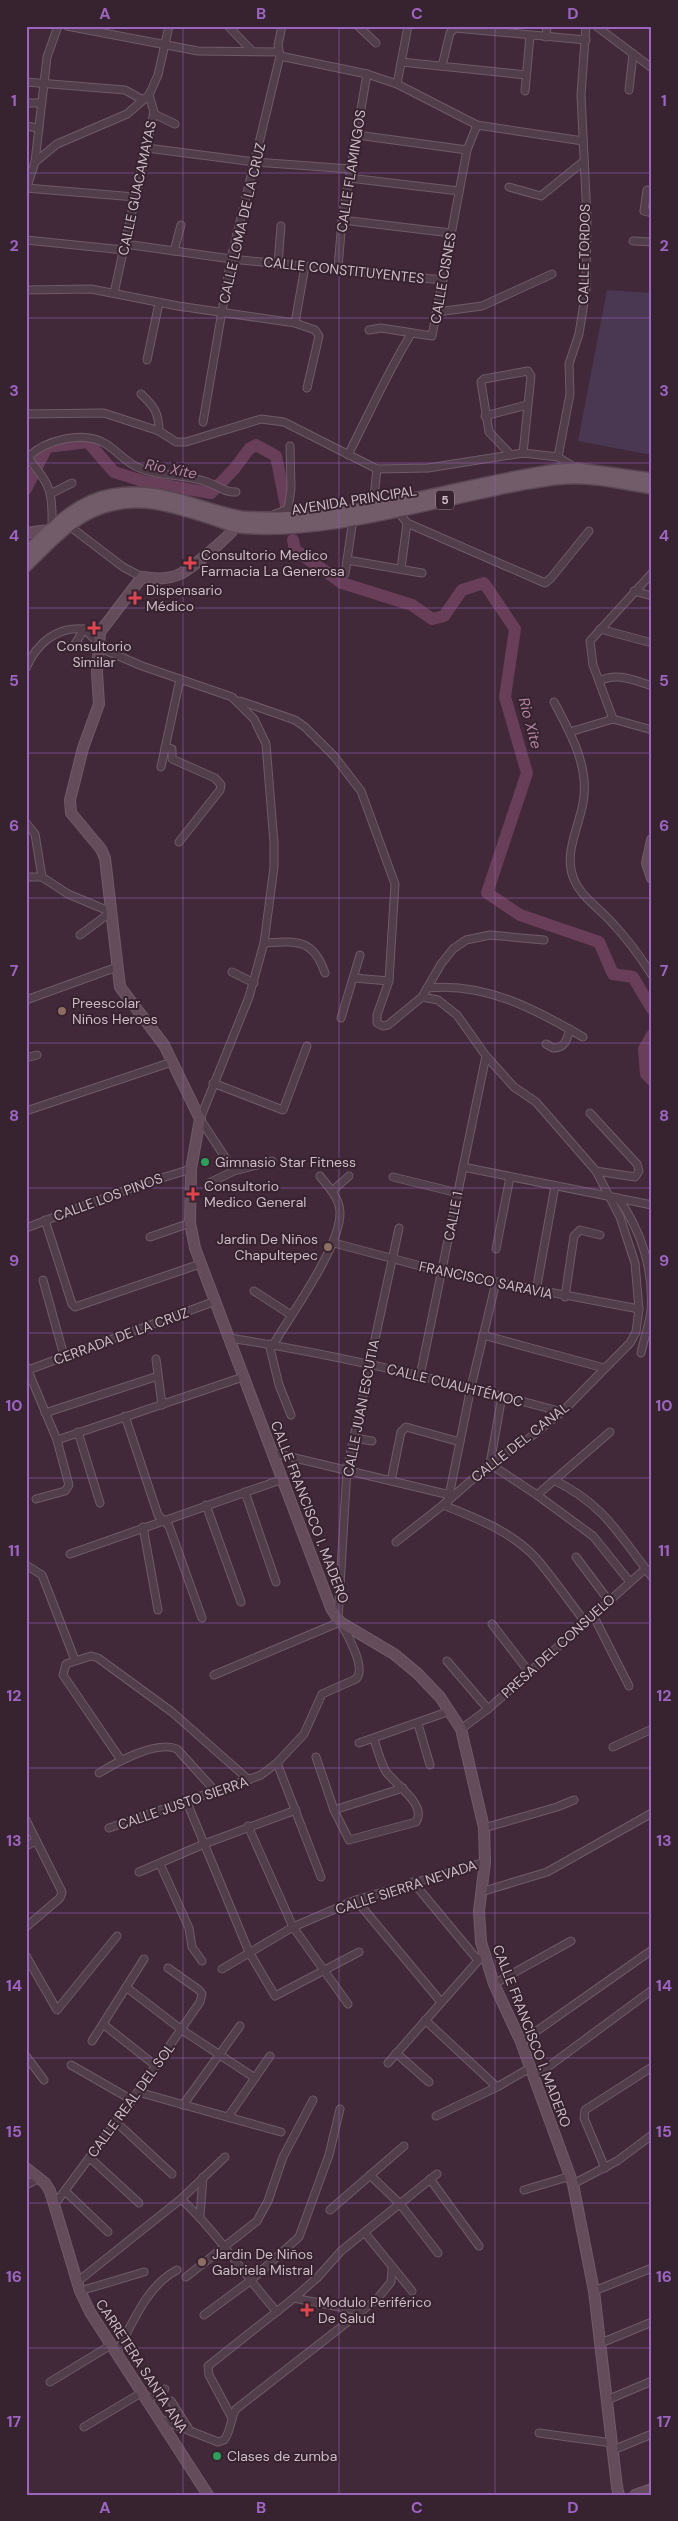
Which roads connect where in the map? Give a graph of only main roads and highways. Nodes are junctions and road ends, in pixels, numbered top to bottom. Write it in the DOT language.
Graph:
graph roads {
  1 [pos="652,479"];
  2 [pos="652,488"];
  3 [pos="239,522"];
  4 [pos="26,554"];
  5 [pos="26,566"];
  1 -- 3 [label="main road, AVENIDA PRINCIPAL / 5"];
  2 -- 3 [label="main road, AVENIDA PRINCIPAL / 5"];
  3 -- 4 [label="main road, 5"];
  3 -- 5 [label="main road, 5"];
}
